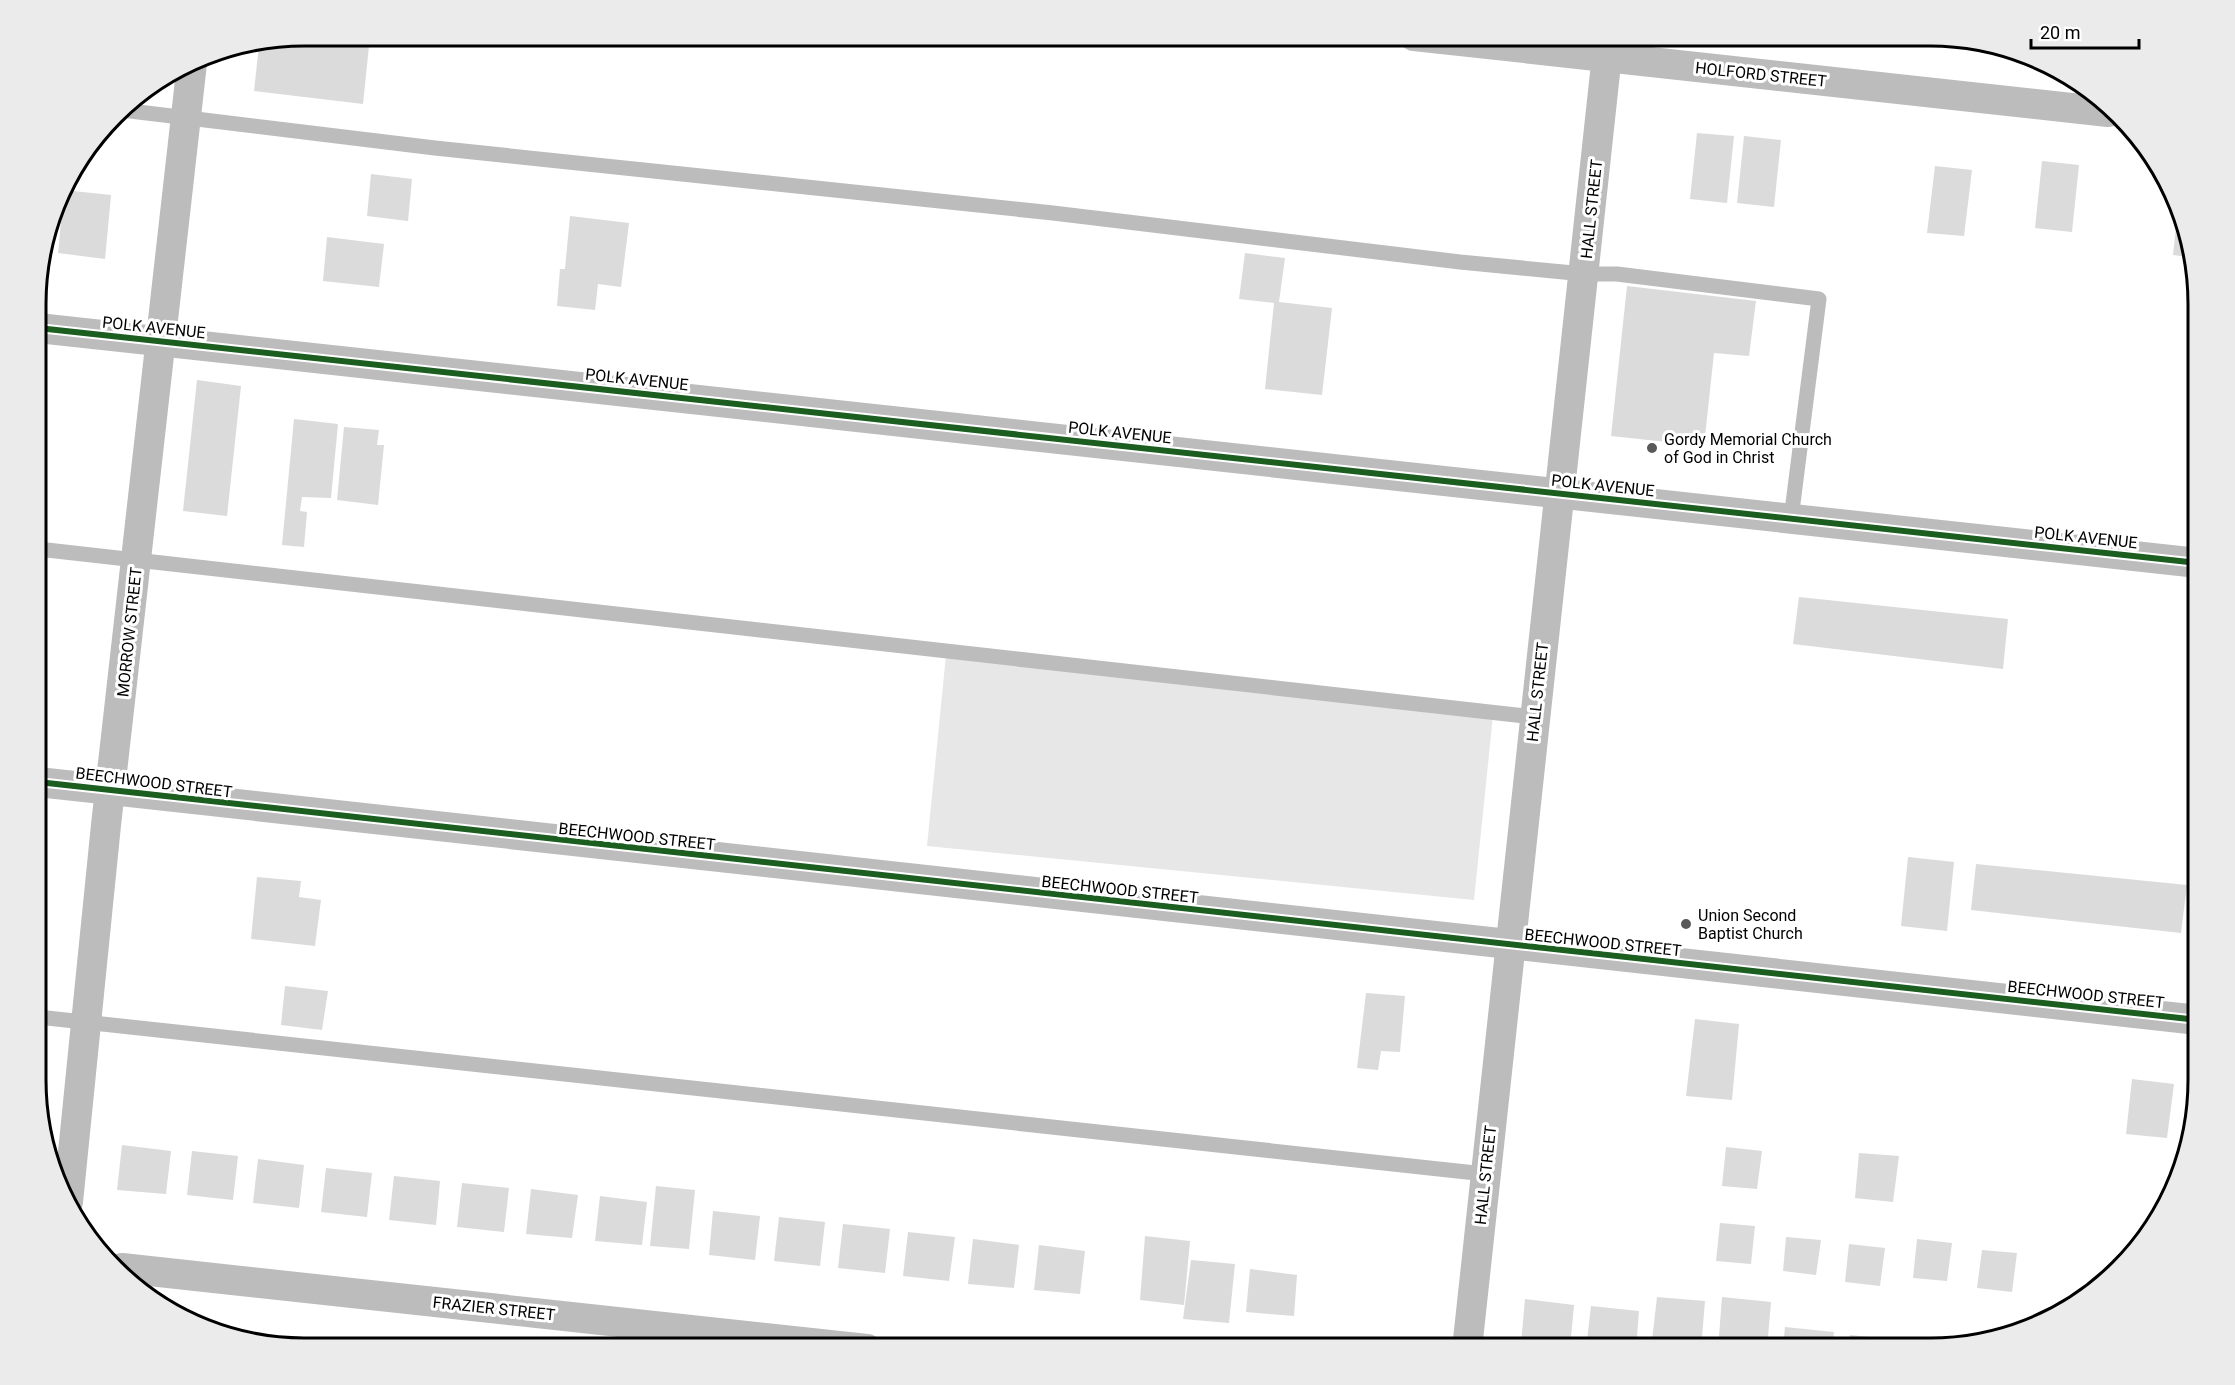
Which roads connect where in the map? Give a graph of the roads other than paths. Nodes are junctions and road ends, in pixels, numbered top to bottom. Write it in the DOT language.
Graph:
graph roads {
  1 [pos="1590,46"];
  2 [pos="1608,47"];
  3 [pos="191,73"];
  4 [pos="135,111"];
  5 [pos="2100,111"];
  6 [pos="186,117"];
  7 [pos="1584,274"];
  8 [pos="46,329"];
  9 [pos="162,341"];
  10 [pos="1559,494"];
  11 [pos="1791,519"];
  12 [pos="46,550"];
  13 [pos="137,559"];
  14 [pos="2188,562"];
  15 [pos="1534,717"];
  16 [pos="46,784"];
  17 [pos="110,790"];
  18 [pos="1509,946"];
  19 [pos="46,1018"];
  20 [pos="2188,1019"];
  21 [pos="86,1022"];
  22 [pos="1485,1174"];
  23 [pos="70,1187"];
  24 [pos="129,1269"];
  25 [pos="766,1338"];
  26 [pos="1468,1338"];
  1 -- 2 [label="street, HOLFORD STREET"];
  2 -- 5 [label="street, HOLFORD STREET"];
  2 -- 7 [label="street, HALL STREET"];
  3 -- 6 [label="street, MORROW STREET"];
  4 -- 6 [label="lane"];
  6 -- 7 [label="lane"];
  6 -- 9 [label="street, MORROW STREET"];
  7 -- 10 [label="street, HALL STREET"];
  7 -- 11 [label="lane"];
  8 -- 9 [label="street, POLK AVENUE"];
  9 -- 10 [label="street, POLK AVENUE"];
  9 -- 13 [label="street, MORROW STREET"];
  10 -- 11 [label="street, POLK AVENUE"];
  10 -- 15 [label="street, HALL STREET"];
  11 -- 14 [label="street, POLK AVENUE"];
  12 -- 13 [label="lane"];
  13 -- 15 [label="lane"];
  13 -- 17 [label="street, MORROW STREET"];
  15 -- 18 [label="street, HALL STREET"];
  16 -- 17 [label="street, BEECHWOOD STREET"];
  17 -- 18 [label="street, BEECHWOOD STREET"];
  17 -- 21 [label="street, MORROW STREET"];
  18 -- 20 [label="street, BEECHWOOD STREET"];
  18 -- 22 [label="street, HALL STREET"];
  19 -- 21 [label="lane"];
  21 -- 22 [label="lane"];
  21 -- 23 [label="street, MORROW STREET"];
  22 -- 26 [label="street, HALL STREET"];
  24 -- 25 [label="street, FRAZIER STREET"];
}
